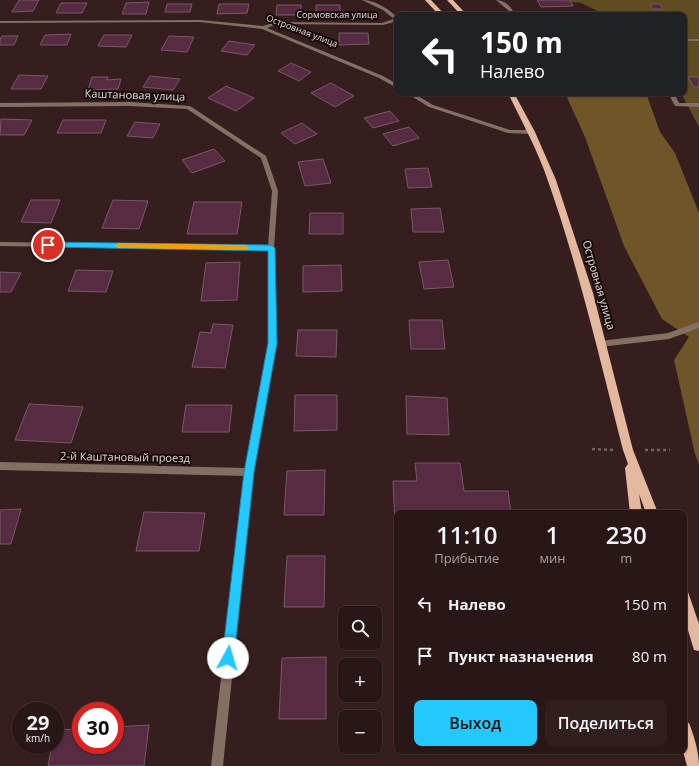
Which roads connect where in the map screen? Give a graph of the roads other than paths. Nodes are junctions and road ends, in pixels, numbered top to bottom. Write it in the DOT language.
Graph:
graph roads {
  1 [pos="364,0"];
  2 [pos="428,0"];
  3 [pos="450,0"];
  4 [pos="498,0"];
  5 [pos="439,12"];
  6 [pos="461,12"];
  7 [pos="511,12"];
  8 [pos="394,16"];
  9 [pos="394,20"];
  10 [pos="0,22"];
  11 [pos="263,28"];
  12 [pos="687,40"];
  13 [pos="699,40"];
  14 [pos="394,84"];
  15 [pos="414,96"];
  16 [pos="513,96"];
  17 [pos="672,96"];
  18 [pos="0,105"];
  19 [pos="699,105"];
  20 [pos="531,132"];
  21 [pos="0,244"];
  22 [pos="271,248"];
  23 [pos="699,325"];
  24 [pos="600,344"];
  25 [pos="628,450"];
  26 [pos="0,466"];
  27 [pos="249,472"];
  28 [pos="636,510"];
  29 [pos="651,510"];
  30 [pos="687,606"];
  31 [pos="699,645"];
  32 [pos="687,739"];
  33 [pos="217,766"];
  34 [pos="694,766"];
  1 -- 8 [label="street, Сормовская улица"];
  2 -- 5 [label="main road"];
  3 -- 6 [label="main road"];
  4 -- 7 [label="street"];
  9 -- 11 [label="street, Сормовская улица"];
  10 -- 11 [label="street, Островная улица"];
  11 -- 14 [label="street, Островная улица"];
  12 -- 13 [label="street"];
  15 -- 20 [label="street"];
  16 -- 20 [label="main road, Островная улица"];
  17 -- 19 [label="street"];
  18 -- 22 [label="street, Каштановая улица"];
  20 -- 24 [label="main road, Островная улица"];
  21 -- 22 [label="street"];
  22 -- 27 [label="street, Каштановая улица"];
  23 -- 24 [label="street"];
  24 -- 25 [label="main road, Островная улица"];
  25 -- 28 [label="main road, Островная улица"];
  25 -- 29 [label="main road, Островная улица"];
  26 -- 27 [label="street, 2-й Каштановый проезд"];
  27 -- 33 [label="street, Каштановая улица"];
  30 -- 31 [label="main road"];
  32 -- 34 [label="main road"];
}
